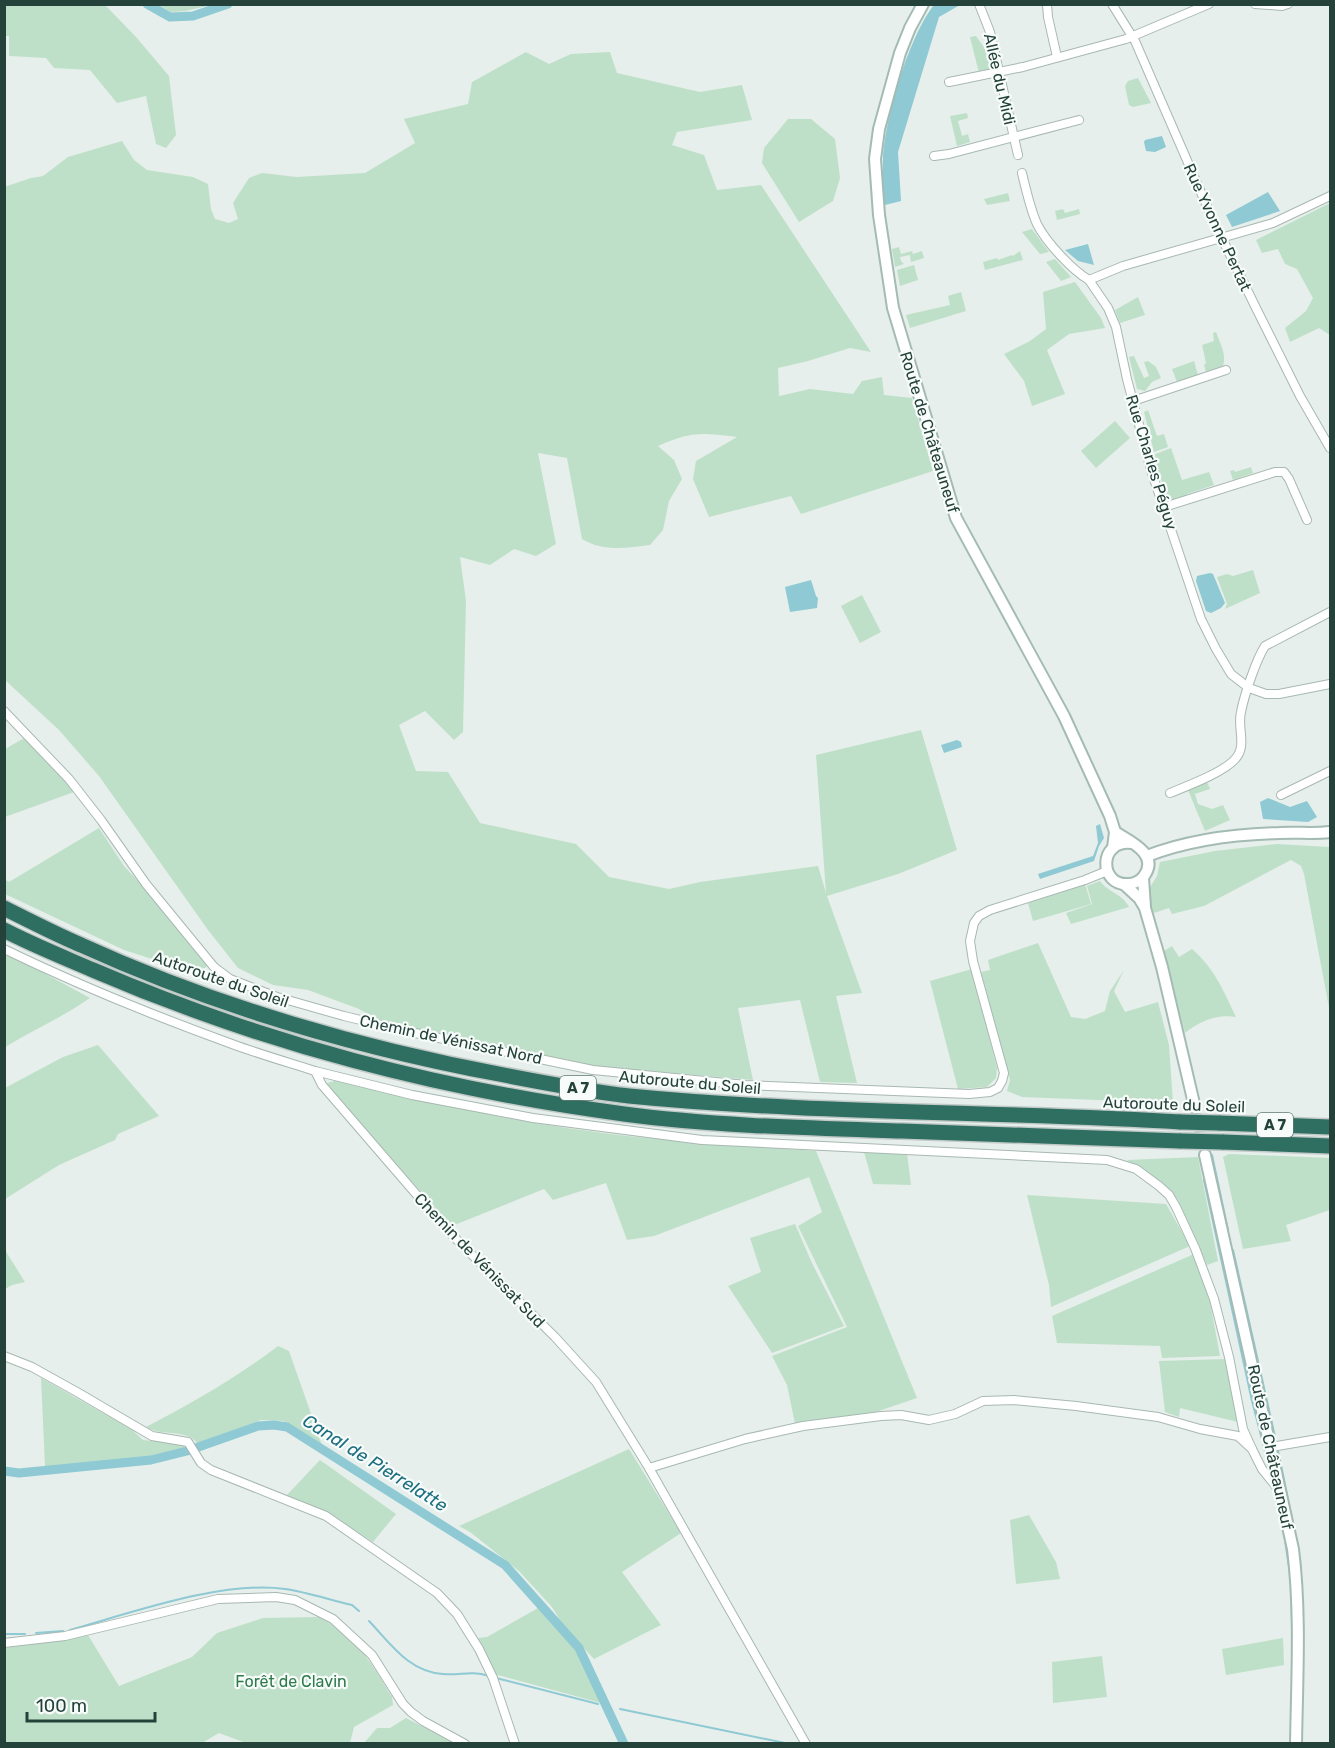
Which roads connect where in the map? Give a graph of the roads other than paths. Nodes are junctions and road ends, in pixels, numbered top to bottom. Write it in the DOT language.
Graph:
graph roads {
  1 [pos="923,4"];
  2 [pos="979,4"];
  3 [pos="1047,4"];
  4 [pos="1112,4"];
  5 [pos="1209,4"];
  6 [pos="1255,4"];
  7 [pos="1288,4"];
  8 [pos="1133,37"];
  9 [pos="1058,57"];
  10 [pos="999,72"];
  11 [pos="949,82"];
  12 [pos="1079,120"];
  13 [pos="1014,138"];
  14 [pos="1018,155"];
  15 [pos="934,156"];
  16 [pos="1022,173"];
  17 [pos="1330,196"];
  18 [pos="1221,237"];
  19 [pos="1089,280"];
  20 [pos="1226,370"];
  21 [pos="1133,401"];
  22 [pos="1330,448"];
  23 [pos="1164,507"];
  24 [pos="1307,520"];
  25 [pos="1330,612"];
  26 [pos="1330,684"];
  27 [pos="1249,688"];
  28 [pos="4,711"];
  29 [pos="1330,771"];
  30 [pos="1170,794"];
  31 [pos="1281,795"];
  32 [pos="1115,832"];
  33 [pos="1330,832"];
  34 [pos="1131,843"];
  35 [pos="1113,848"];
  36 [pos="1147,856"];
  37 [pos="1107,871"];
  38 [pos="1143,878"];
  39 [pos="1125,885"];
  40 [pos="4,908"];
  41 [pos="1144,908"];
  42 [pos="4,930"];
  43 [pos="4,949"];
  44 [pos="315,1071"];
  45 [pos="1194,1108"];
  46 [pos="1330,1127"];
  47 [pos="1330,1146"];
  48 [pos="1205,1155"];
  49 [pos="4,1356"];
  50 [pos="1330,1437"];
  51 [pos="1271,1447"];
  52 [pos="1252,1449"];
  53 [pos="649,1468"];
  54 [pos="1280,1492"];
  55 [pos="4,1643"];
  56 [pos="465,1743"];
  57 [pos="515,1743"];
  58 [pos="806,1743"];
  59 [pos="1296,1743"];
  1 -- 32 [label="main road, Route de Châteauneuf"];
  2 -- 10 [label="street, Allée du Midi"];
  3 -- 9 [label="street"];
  4 -- 8 [label="street, Rue Yvonne Pertat"];
  5 -- 8 [label="street"];
  6 -- 7 [label="street"];
  8 -- 9 [label="street"];
  8 -- 18 [label="street, Rue Yvonne Pertat"];
  9 -- 10 [label="street"];
  10 -- 11 [label="street"];
  10 -- 13 [label="street, Allée du Midi"];
  12 -- 13 [label="street"];
  13 -- 14 [label="street, Allée du Midi"];
  13 -- 15 [label="street"];
  16 -- 19 [label="street, Rue Charles Péguy"];
  17 -- 18 [label="street"];
  18 -- 19 [label="street"];
  18 -- 22 [label="street, Rue Yvonne Pertat"];
  19 -- 21 [label="street, Rue Charles Péguy"];
  20 -- 21 [label="street"];
  21 -- 23 [label="street, Rue Charles Péguy"];
  23 -- 24 [label="street"];
  23 -- 27 [label="street, Rue Charles Péguy"];
  25 -- 27 [label="street"];
  26 -- 27 [label="street"];
  27 -- 30 [label="street"];
  28 -- 37 [label="street, Chemin de Vénissat Nord"];
  29 -- 31 [label="street"];
  32 -- 34 [label="main road"];
  32 -- 35 [label="main road, Route de Châteauneuf"];
  33 -- 36 [label="main road"];
  34 -- 35 [label="main road"];
  34 -- 36 [label="main road"];
  35 -- 37 [label="main road, Route de Châteauneuf"];
  36 -- 38 [label="main road"];
  37 -- 39 [label="main road"];
  38 -- 39 [label="main road"];
  38 -- 41 [label="main road"];
  39 -- 41 [label="main road"];
  40 -- 46 [label="highway, Autoroute du Soleil / A 7, bridge"];
  41 -- 45 [label="main road"];
  42 -- 47 [label="highway, A 7, bridge"];
  43 -- 44 [label="street"];
  44 -- 52 [label="street"];
  44 -- 53 [label="street, Chemin de Vénissat Sud"];
  48 -- 51 [label="main road, Route de Châteauneuf"];
  49 -- 57 [label="street"];
  50 -- 51 [label="street"];
  51 -- 54 [label="main road, Route de Châteauneuf"];
  52 -- 53 [label="street"];
  52 -- 54 [label="street"];
  53 -- 58 [label="street, Chemin de Vénissat Sud"];
  54 -- 59 [label="main road, Route de Châteauneuf"];
  55 -- 56 [label="street"];
}
